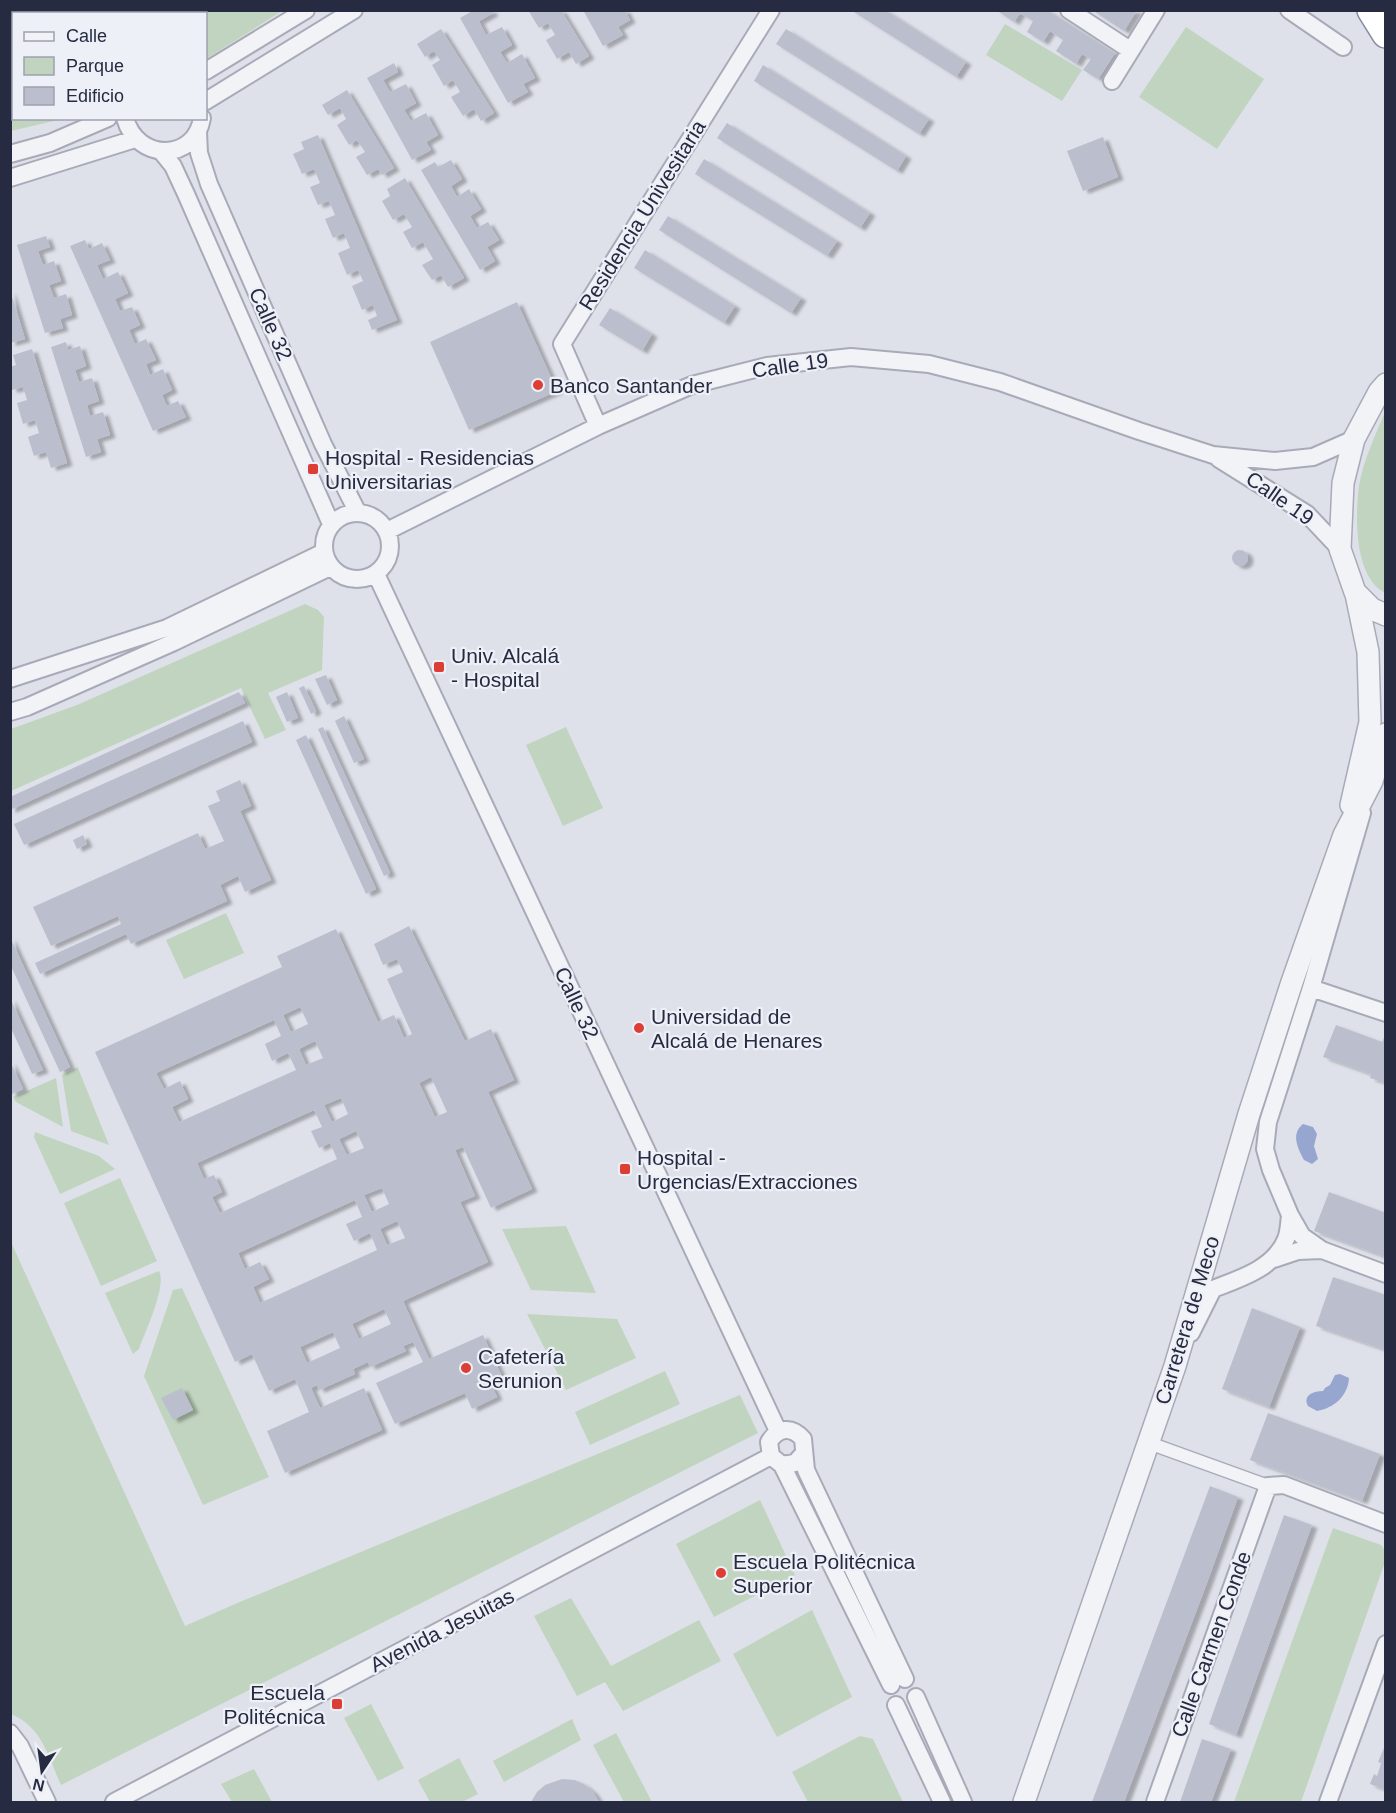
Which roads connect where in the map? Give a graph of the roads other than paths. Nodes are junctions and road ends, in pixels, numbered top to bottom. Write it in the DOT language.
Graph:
graph roads {
  1 [pos="306,10"];
  2 [pos="354,10"];
  3 [pos="771,10"];
  4 [pos="1069,10"];
  5 [pos="1156,10"];
  6 [pos="1289,10"];
  7 [pos="1371,10"];
  8 [pos="1386,34"];
  9 [pos="1343,47"];
  10 [pos="1130,50"];
  11 [pos="207,70"];
  12 [pos="1112,81"];
  13 [pos="207,100"];
  14 [pos="103,120"];
  15 [pos="126,120"];
  16 [pos="200,125"];
  17 [pos="135,139"];
  18 [pos="161,151"];
  19 [pos="10,154"];
  20 [pos="10,178"];
  21 [pos="1386,384"];
  22 [pos="598,426"];
  23 [pos="1354,439"];
  24 [pos="1213,455"];
  25 [pos="358,513"];
  26 [pos="331,524"];
  27 [pos="387,531"];
  28 [pos="1340,549"];
  29 [pos="327,559"];
  30 [pos="376,574"];
  31 [pos="1355,592"];
  32 [pos="1386,615"];
  33 [pos="10,679"];
  34 [pos="10,712"];
  35 [pos="1386,734"];
  36 [pos="1372,781"];
  37 [pos="1344,835"];
  38 [pos="1311,988"];
  39 [pos="1386,1013"];
  40 [pos="1290,1215"];
  41 [pos="1322,1250"];
  42 [pos="1274,1258"];
  43 [pos="1386,1274"];
  44 [pos="1175,1366"];
  45 [pos="778,1431"];
  46 [pos="1149,1443"];
  47 [pos="804,1453"];
  48 [pos="776,1461"];
  49 [pos="1268,1486"];
  50 [pos="1386,1524"];
  51 [pos="1386,1644"];
  52 [pos="898,1682"];
  53 [pos="916,1696"];
  54 [pos="896,1705"];
  55 [pos="10,1733"];
  56 [pos="47,1803"];
  57 [pos="114,1803"];
  58 [pos="942,1803"];
  59 [pos="963,1803"];
  60 [pos="1024,1803"];
  61 [pos="1155,1803"];
  62 [pos="1328,1803"];
  1 -- 11 [label="street"];
  2 -- 13 [label="street"];
  3 -- 22 [label="street, Residencia Univesitaria"];
  4 -- 10 [label="street"];
  5 -- 10 [label="street"];
  6 -- 9 [label="street"];
  7 -- 8 [label="highway"];
  10 -- 12 [label="street"];
  14 -- 19 [label="street"];
  15 -- 17 [label="street"];
  16 -- 18 [label="street"];
  16 -- 25 [label="street, Calle 32"];
  17 -- 18 [label="street"];
  17 -- 20 [label="street"];
  18 -- 26 [label="street, Calle 32"];
  21 -- 23 [label="street"];
  22 -- 24 [label="street, Calle 19"];
  22 -- 27 [label="street, Calle 19"];
  23 -- 24 [label="street, Calle 19"];
  23 -- 28 [label="street"];
  24 -- 28 [label="street, Calle 19"];
  25 -- 26 [label="street"];
  25 -- 27 [label="street"];
  26 -- 29 [label="street"];
  27 -- 30 [label="street"];
  28 -- 31 [label="street, Carretera de Meco"];
  29 -- 30 [label="street"];
  29 -- 33 [label="street"];
  29 -- 34 [label="street"];
  30 -- 45 [label="street, Calle 32"];
  31 -- 32 [label="street"];
  31 -- 37 [label="street, Carretera de Meco"];
  35 -- 36 [label="street, Carretera de Meco"];
  36 -- 37 [label="street, Carretera de Meco"];
  36 -- 38 [label="street"];
  37 -- 44 [label="street, Carretera de Meco"];
  38 -- 39 [label="street"];
  38 -- 40 [label="street"];
  40 -- 41 [label="street"];
  40 -- 42 [label="street"];
  41 -- 42 [label="street"];
  41 -- 43 [label="street"];
  42 -- 44 [label="street"];
  44 -- 46 [label="street, Carretera de Meco"];
  45 -- 47 [label="street"];
  45 -- 48 [label="street"];
  46 -- 49 [label="street"];
  46 -- 60 [label="street, Carretera de Meco"];
  47 -- 48 [label="street"];
  47 -- 52 [label="street"];
  48 -- 52 [label="street"];
  48 -- 57 [label="street, Avenida Jesuitas"];
  49 -- 50 [label="street"];
  49 -- 61 [label="street, Calle Carmen Conde"];
  51 -- 62 [label="street"];
  52 -- 53 [label="street"];
  52 -- 54 [label="street"];
  53 -- 54 [label="street"];
  53 -- 59 [label="street"];
  54 -- 58 [label="street"];
  55 -- 56 [label="street"];
}
